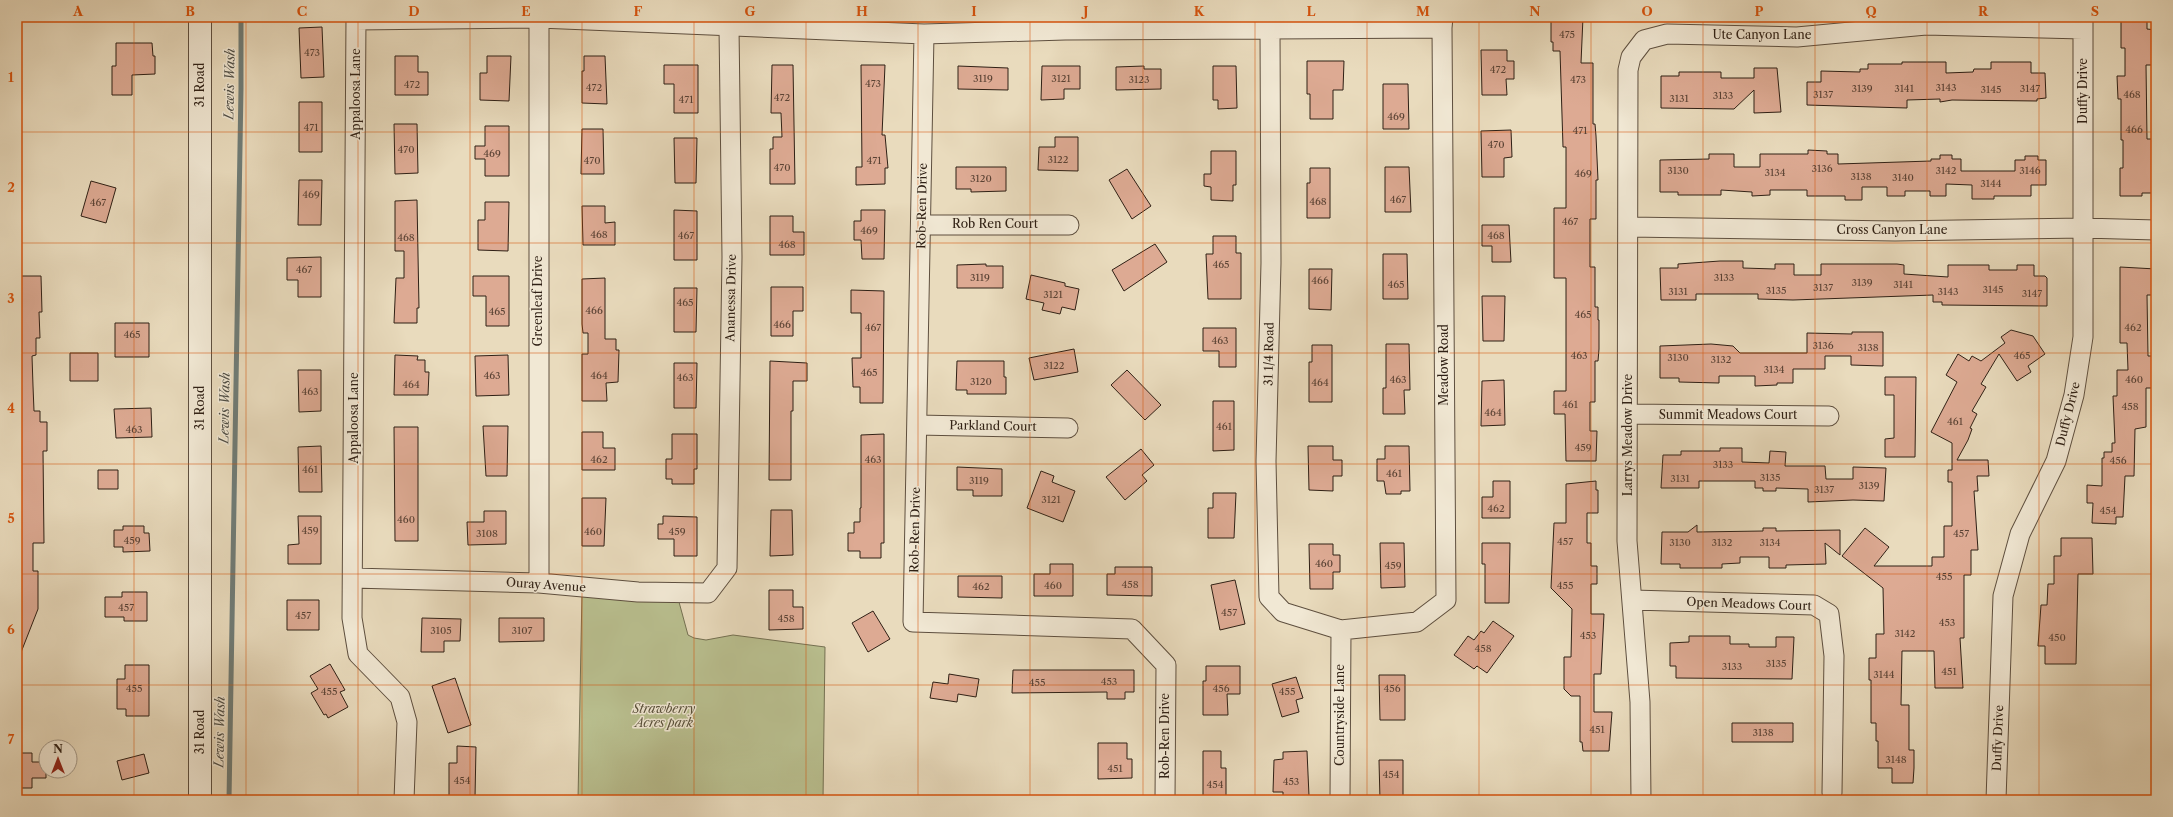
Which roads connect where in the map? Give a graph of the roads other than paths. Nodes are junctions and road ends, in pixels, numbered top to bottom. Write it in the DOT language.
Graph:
graph roads {
  1 [pos="200,17"];
  2 [pos="356,18"];
  3 [pos="539,18"];
  4 [pos="1442,23"];
  5 [pos="2083,23"];
  6 [pos="729,27"];
  7 [pos="1270,30"];
  8 [pos="924,34"];
  9 [pos="1628,70"];
  10 [pos="922,225"];
  11 [pos="1069,225"];
  12 [pos="1629,227"];
  13 [pos="2083,228"];
  14 [pos="2156,230"];
  15 [pos="1628,414"];
  16 [pos="1829,416"];
  17 [pos="917,425"];
  18 [pos="1068,428"];
  19 [pos="728,568"];
  20 [pos="353,578"];
  21 [pos="539,583"];
  22 [pos="1632,600"];
  23 [pos="1341,630"];
  24 [pos="1832,793"];
  25 [pos="200,800"];
  26 [pos="404,800"];
  27 [pos="1165,800"];
  28 [pos="1340,800"];
  29 [pos="1641,800"];
  30 [pos="1996,800"];
  1 -- 25 [label="street, 31 Road"];
  2 -- 3 [label="street"];
  2 -- 20 [label="street, Appaloosa Lane"];
  3 -- 6 [label="street"];
  3 -- 21 [label="street, Greenleaf Drive"];
  4 -- 7 [label="street"];
  4 -- 23 [label="street, Meadow Road"];
  5 -- 9 [label="street, Ute Canyon Lane"];
  5 -- 13 [label="street, Duffy Drive"];
  6 -- 8 [label="street"];
  6 -- 19 [label="street, Ananessa Drive"];
  7 -- 8 [label="street"];
  7 -- 23 [label="street, 31 1/4 Road"];
  8 -- 10 [label="street, Rob-Ren Drive"];
  9 -- 12 [label="street, Larrys Meadow Drive"];
  10 -- 11 [label="street, Rob Ren Court"];
  10 -- 17 [label="street, Rob-Ren Drive"];
  12 -- 13 [label="street, Cross Canyon Lane"];
  12 -- 15 [label="street, Larrys Meadow Drive"];
  13 -- 14 [label="street, Cross Canyon Lane"];
  13 -- 30 [label="street, Duffy Drive"];
  15 -- 16 [label="street, Summit Meadows Court"];
  15 -- 22 [label="street, Larrys Meadow Drive"];
  17 -- 18 [label="street, Parkland Court"];
  17 -- 27 [label="street, Rob-Ren Drive"];
  19 -- 21 [label="street, Ouray Avenue"];
  20 -- 21 [label="street, Ouray Avenue"];
  20 -- 26 [label="street, Appaloosa Lane"];
  22 -- 24 [label="street, Open Meadows Court"];
  22 -- 29 [label="street, Larrys Meadow Drive"];
  23 -- 28 [label="street, Countryside Lane"];
}
